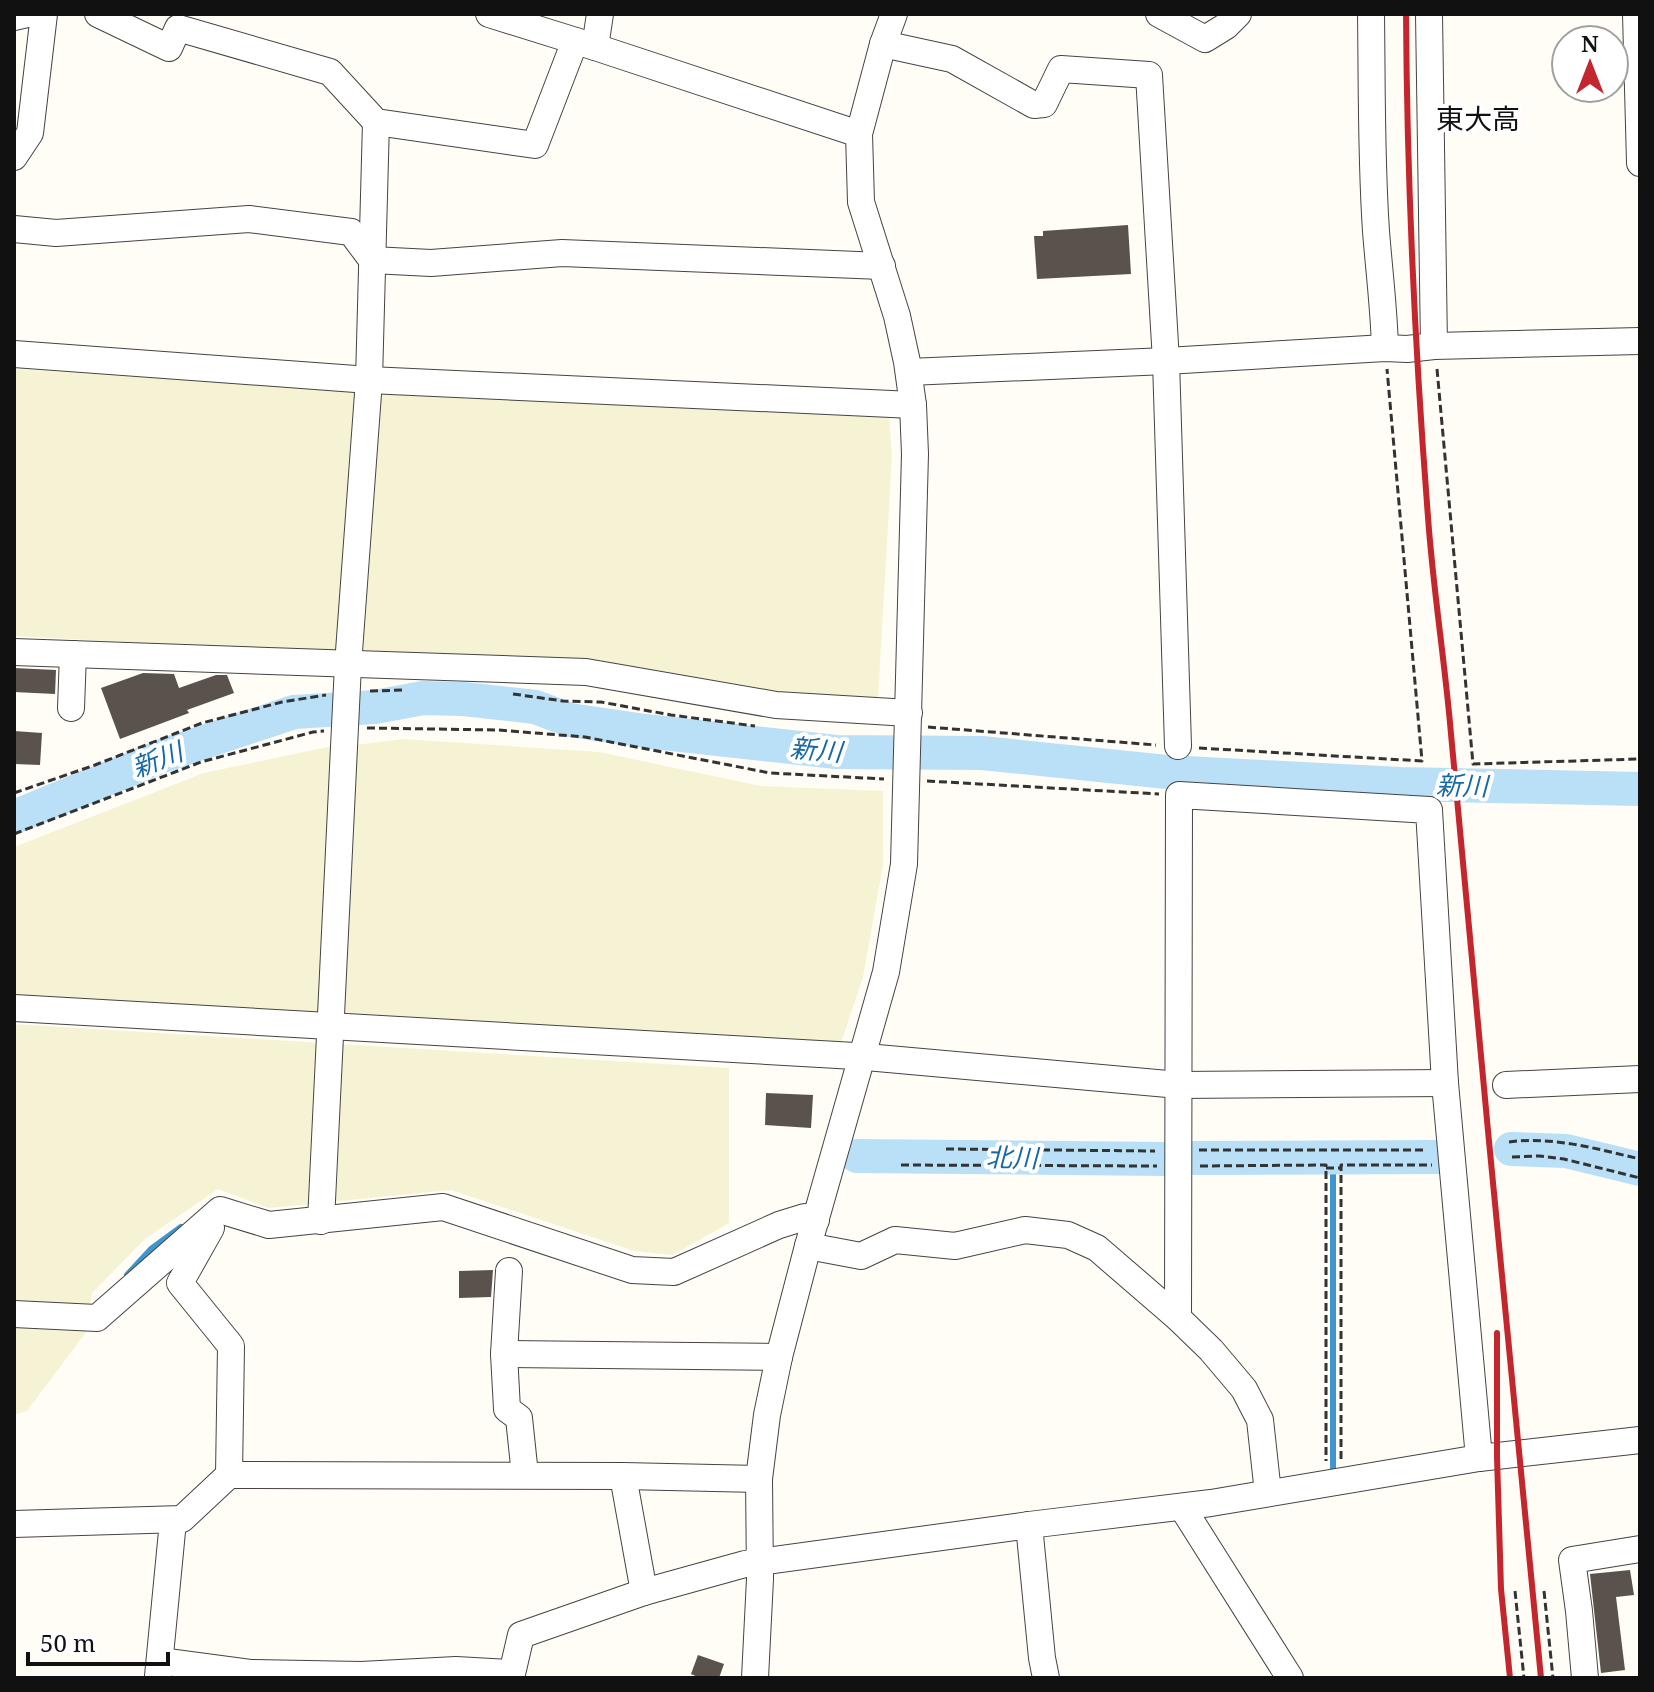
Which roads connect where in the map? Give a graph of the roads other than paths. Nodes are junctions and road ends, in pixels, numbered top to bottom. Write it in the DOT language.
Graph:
graph roads {
  1 [pos="27,14"];
  2 [pos="44,14"];
  3 [pos="98,14"];
  4 [pos="489,14"];
  5 [pos="600,14"];
  6 [pos="894,14"];
  7 [pos="1159,14"];
  8 [pos="1238,14"];
  9 [pos="1371,14"];
  10 [pos="1429,14"];
  11 [pos="1636,14"];
  12 [pos="14,17"];
  13 [pos="585,44"];
  14 [pos="883,44"];
  15 [pos="376,122"];
  16 [pos="859,134"];
  17 [pos="14,157"];
  18 [pos="1640,163"];
  19 [pos="14,229"];
  20 [pos="372,260"];
  21 [pos="882,266"];
  22 [pos="1640,341"];
  23 [pos="1434,346"];
  24 [pos="1385,348"];
  25 [pos="14,354"];
  26 [pos="1166,361"];
  27 [pos="909,372"];
  28 [pos="369,380"];
  29 [pos="913,405"];
  30 [pos="14,652"];
  31 [pos="73,654"];
  32 [pos="348,665"];
  33 [pos="71,708"];
  34 [pos="902,720"];
  35 [pos="1178,746"];
  36 [pos="14,1008"];
  37 [pos="330,1026"];
  38 [pos="859,1057"];
  39 [pos="1640,1079"];
  40 [pos="1445,1083"];
  41 [pos="1179,1085"];
  42 [pos="1506,1085"];
  43 [pos="220,1210"];
  44 [pos="810,1218"];
  45 [pos="321,1221"];
  46 [pos="808,1246"];
  47 [pos="509,1271"];
  48 [pos="14,1314"];
  49 [pos="1178,1318"];
  50 [pos="504,1354"];
  51 [pos="771,1357"];
  52 [pos="1640,1440"];
  53 [pos="1479,1458"];
  54 [pos="229,1475"];
  55 [pos="525,1475"];
  56 [pos="623,1476"];
  57 [pos="752,1479"];
  58 [pos="1268,1493"];
  59 [pos="1182,1507"];
  60 [pos="173,1521"];
  61 [pos="14,1524"];
  62 [pos="1029,1525"];
  63 [pos="1640,1549"];
  64 [pos="752,1564"];
  65 [pos="644,1592"];
  66 [pos="159,1669"];
  67 [pos="511,1675"];
  68 [pos="744,1678"];
  69 [pos="755,1678"];
  70 [pos="1046,1678"];
  71 [pos="1290,1678"];
  72 [pos="1585,1678"];
  1 -- 12 [label="street"];
  2 -- 17 [label="street"];
  3 -- 15 [label="street"];
  4 -- 13 [label="street"];
  5 -- 13 [label="street"];
  6 -- 14 [label="street"];
  7 -- 8 [label="street"];
  9 -- 24 [label="street"];
  10 -- 23 [label="street"];
  11 -- 18 [label="street"];
  13 -- 15 [label="street"];
  13 -- 16 [label="street"];
  14 -- 16 [label="street"];
  14 -- 26 [label="street"];
  15 -- 20 [label="street"];
  16 -- 21 [label="street"];
  19 -- 20 [label="street"];
  20 -- 21 [label="street"];
  20 -- 28 [label="street"];
  21 -- 27 [label="street"];
  22 -- 23 [label="street"];
  23 -- 24 [label="street"];
  24 -- 26 [label="street"];
  25 -- 28 [label="street"];
  26 -- 27 [label="street"];
  26 -- 35 [label="street"];
  27 -- 29 [label="street"];
  28 -- 29 [label="street"];
  28 -- 32 [label="street"];
  29 -- 34 [label="street"];
  30 -- 31 [label="street"];
  31 -- 32 [label="street"];
  31 -- 33 [label="street"];
  32 -- 34 [label="street"];
  32 -- 37 [label="street"];
  34 -- 38 [label="street"];
  36 -- 37 [label="street"];
  37 -- 38 [label="street"];
  37 -- 45 [label="street"];
  38 -- 41 [label="street"];
  38 -- 44 [label="street"];
  39 -- 42 [label="street"];
  40 -- 41 [label="street"];
  40 -- 41 [label="street"];
  40 -- 53 [label="street"];
  41 -- 49 [label="street"];
  43 -- 45 [label="street"];
  43 -- 48 [label="street"];
  43 -- 54 [label="street"];
  44 -- 45 [label="street"];
  44 -- 46 [label="street"];
  44 -- 51 [label="street"];
  46 -- 49 [label="street"];
  46 -- 51 [label="street"];
  47 -- 50 [label="street"];
  49 -- 58 [label="street"];
  50 -- 51 [label="street"];
  50 -- 55 [label="street"];
  51 -- 57 [label="street"];
  52 -- 53 [label="street"];
  53 -- 58 [label="street"];
  54 -- 55 [label="street"];
  54 -- 60 [label="street"];
  55 -- 56 [label="street"];
  56 -- 57 [label="street"];
  56 -- 65 [label="street"];
  57 -- 64 [label="street"];
  58 -- 59 [label="street"];
  59 -- 62 [label="street"];
  59 -- 71 [label="street"];
  60 -- 61 [label="street"];
  60 -- 66 [label="street"];
  62 -- 64 [label="street"];
  62 -- 70 [label="street"];
  63 -- 72 [label="street"];
  64 -- 65 [label="street"];
  64 -- 68 [label="street"];
  64 -- 69 [label="street"];
  65 -- 67 [label="street"];
  66 -- 67 [label="street"];
}
